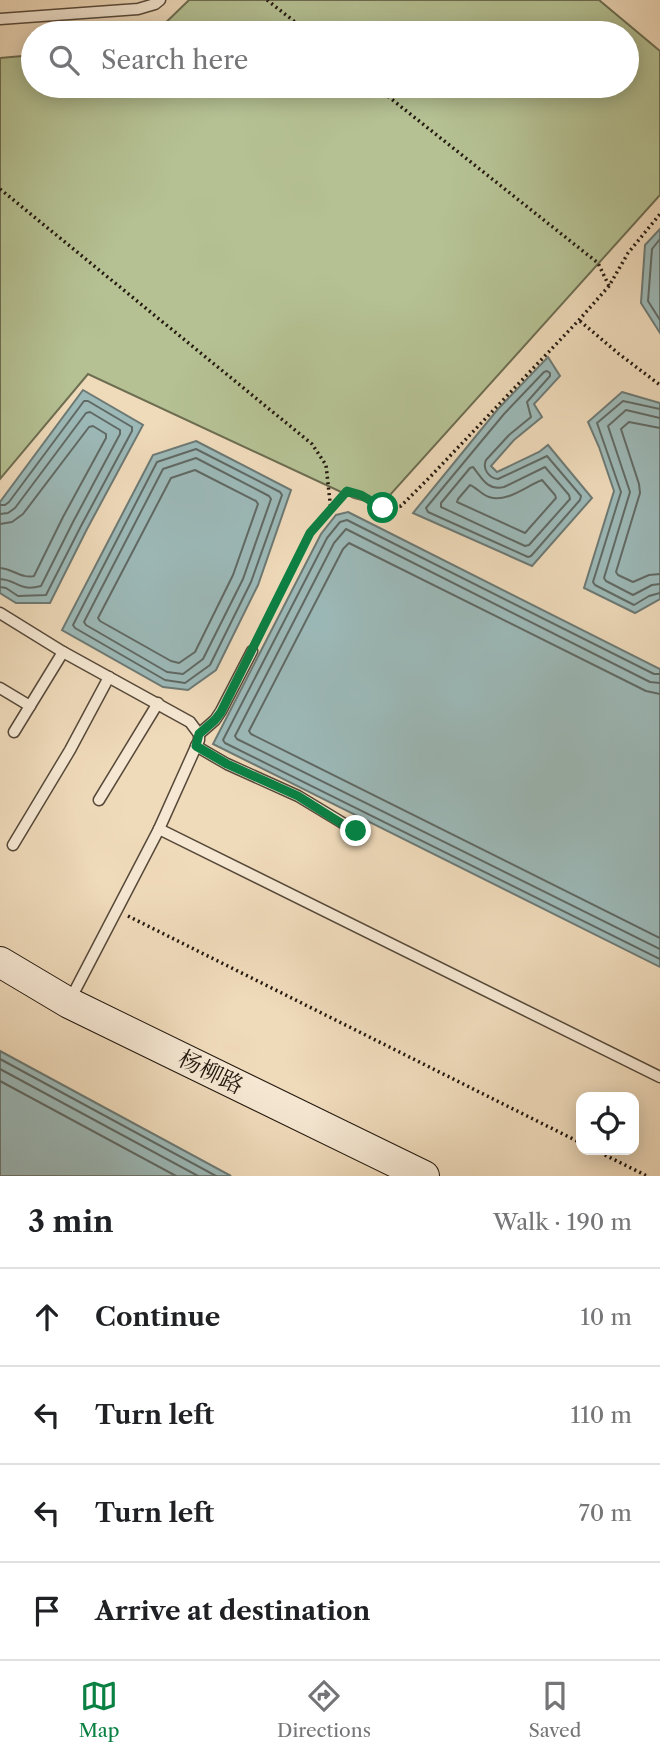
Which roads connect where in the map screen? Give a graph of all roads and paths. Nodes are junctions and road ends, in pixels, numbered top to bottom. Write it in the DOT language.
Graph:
graph roads {
  1 [pos="160,0"];
  2 [pos="267,0"];
  3 [pos="0,19"];
  4 [pos="294,21"];
  5 [pos="390,98"];
  6 [pos="0,189"];
  7 [pos="660,214"];
  8 [pos="609,286"];
  9 [pos="579,320"];
  10 [pos="660,385"];
  11 [pos="331,511"];
  12 [pos="0,613"];
  13 [pos="252,651"];
  14 [pos="64,652"];
  15 [pos="109,677"];
  16 [pos="0,688"];
  17 [pos="158,703"];
  18 [pos="30,706"];
  19 [pos="14,732"];
  20 [pos="199,734"];
  21 [pos="196,746"];
  22 [pos="99,800"];
  23 [pos="159,829"];
  24 [pos="356,831"];
  25 [pos="13,845"];
  26 [pos="117,910"];
  27 [pos="0,962"];
  28 [pos="69,1003"];
  29 [pos="660,1077"];
  30 [pos="576,1140"];
  31 [pos="605,1155"];
  32 [pos="424,1176"];
  33 [pos="647,1176"];
  1 -- 3 [label="lane"];
  2 -- 4 [label="path"];
  5 -- 8 [label="path"];
  6 -- 11 [label="path"];
  7 -- 8 [label="path"];
  8 -- 9 [label="path"];
  9 -- 10 [label="path"];
  9 -- 11 [label="path"];
  11 -- 13 [label="path"];
  12 -- 14 [label="lane"];
  13 -- 20 [label="lane"];
  14 -- 15 [label="lane"];
  14 -- 18 [label="lane"];
  15 -- 17 [label="lane"];
  15 -- 25 [label="lane"];
  16 -- 18 [label="lane"];
  17 -- 20 [label="lane"];
  17 -- 22 [label="lane"];
  18 -- 19 [label="lane"];
  20 -- 21 [label="lane"];
  21 -- 23 [label="lane"];
  21 -- 24 [label="lane"];
  23 -- 26 [label="lane"];
  23 -- 29 [label="lane"];
  26 -- 28 [label="lane"];
  26 -- 30 [label="path"];
  27 -- 28 [label="street, 杨柳路"];
  28 -- 32 [label="street, 杨柳路"];
  31 -- 33 [label="path"];
}
